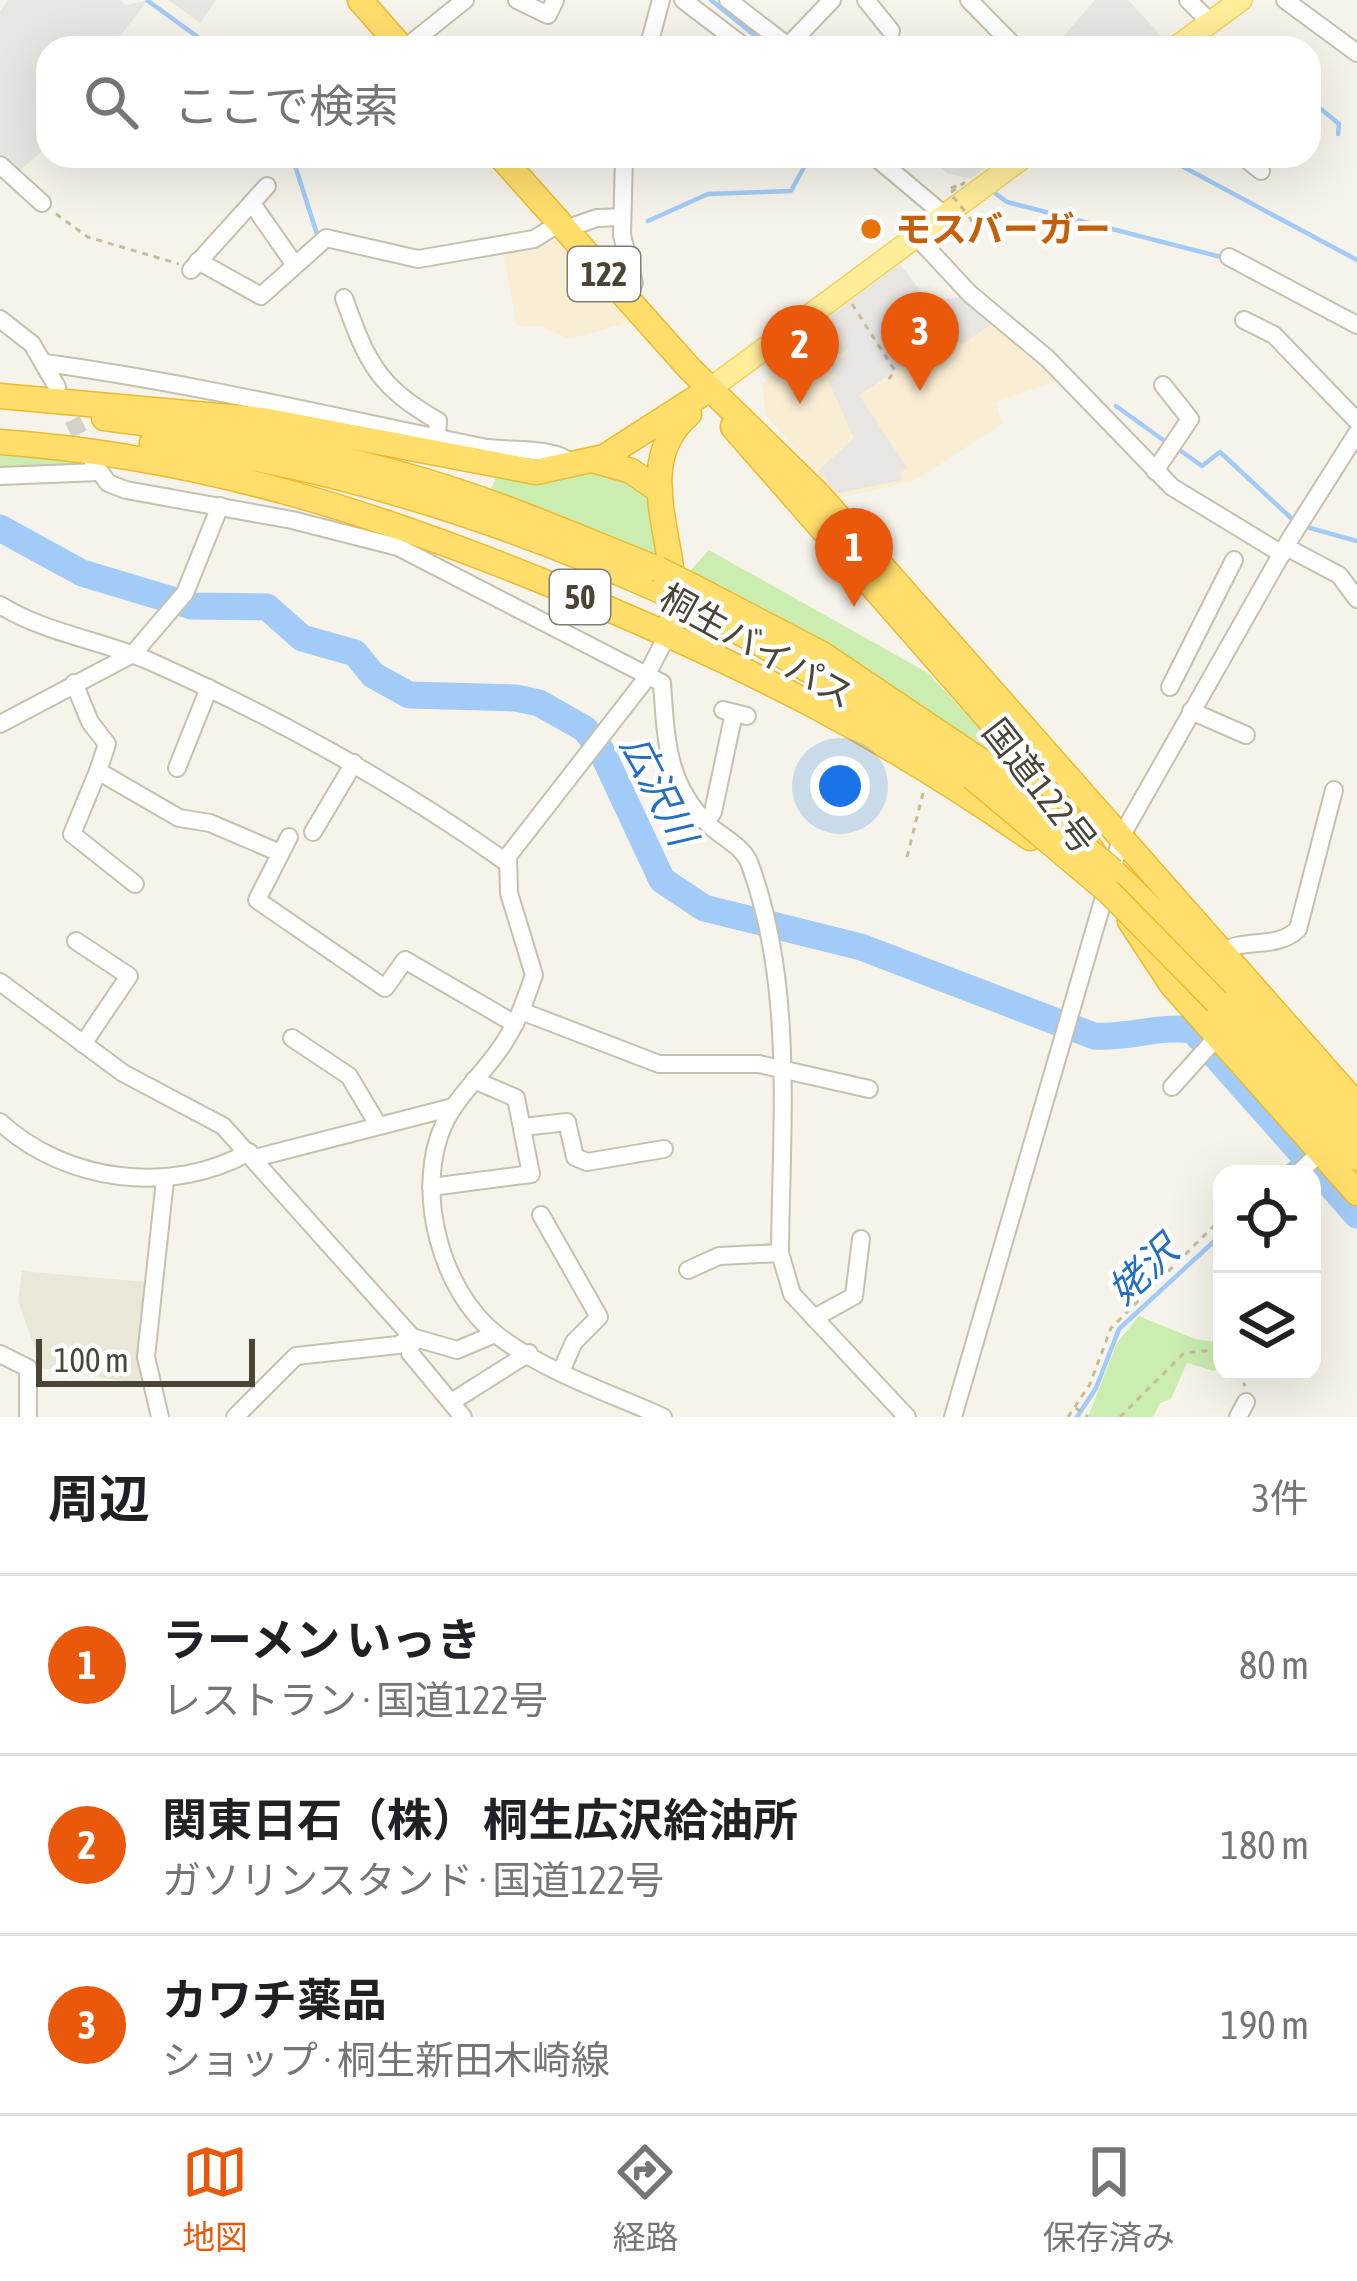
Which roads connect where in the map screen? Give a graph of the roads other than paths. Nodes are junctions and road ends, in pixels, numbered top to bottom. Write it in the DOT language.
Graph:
graph roads {
  1 [pos="360,0"];
  2 [pos="465,0"];
  3 [pos="518,0"];
  4 [pos="555,0"];
  5 [pos="661,0"];
  6 [pos="682,0"];
  7 [pos="728,0"];
  8 [pos="832,0"];
  9 [pos="866,0"];
  10 [pos="969,0"];
  11 [pos="1188,0"];
  12 [pos="1241,0"];
  13 [pos="1285,0"];
  14 [pos="1210,22"];
  15 [pos="891,31"];
  16 [pos="392,36"];
  17 [pos="418,36"];
  18 [pos="651,36"];
  19 [pos="730,36"];
  20 [pos="772,36"];
  21 [pos="801,36"];
  22 [pos="1004,36"];
  23 [pos="1191,36"];
  24 [pos="1357,53"];
  25 [pos="0,165"];
  26 [pos="511,168"];
  27 [pos="624,168"];
  28 [pos="888,168"];
  29 [pos="1008,168"];
  30 [pos="1258,168"];
  31 [pos="1262,171"];
  32 [pos="267,187"];
  33 [pos="42,203"];
  34 [pos="253,205"];
  35 [pos="943,214"];
  36 [pos="622,218"];
  37 [pos="563,226"];
  38 [pos="915,235"];
  39 [pos="1229,257"];
  40 [pos="295,265"];
  41 [pos="344,298"];
  42 [pos="626,299"];
  43 [pos="0,319"];
  44 [pos="1244,320"];
  45 [pos="1357,326"];
  46 [pos="45,363"];
  47 [pos="1163,385"];
  48 [pos="57,388"];
  49 [pos="710,389"];
  50 [pos="0,396"];
  51 [pos="0,412"];
  52 [pos="1357,421"];
  53 [pos="318,422"];
  54 [pos="0,431"];
  55 [pos="1357,433"];
  56 [pos="437,435"];
  57 [pos="0,442"];
  58 [pos="585,464"];
  59 [pos="1155,471"];
  60 [pos="0,476"];
  61 [pos="660,491"];
  62 [pos="220,506"];
  63 [pos="1284,550"];
  64 [pos="1234,560"];
  65 [pos="659,580"];
  66 [pos="1357,599"];
  67 [pos="0,604"];
  68 [pos="668,634"];
  69 [pos="1193,644"];
  70 [pos="134,654"];
  71 [pos="1221,659"];
  72 [pos="648,674"];
  73 [pos="74,683"];
  74 [pos="1170,687"];
  75 [pos="209,688"];
  76 [pos="1192,711"];
  77 [pos="734,713"];
  78 [pos="0,724"];
  79 [pos="1246,735"];
  80 [pos="1041,743"];
  81 [pos="354,763"];
  82 [pos="177,768"];
  83 [pos="98,771"];
  84 [pos="1334,790"];
  85 [pos="706,822"];
  86 [pos="313,832"];
  87 [pos="1122,835"];
  88 [pos="506,862"];
  89 [pos="1109,879"];
  90 [pos="135,884"];
  91 [pos="76,941"];
  92 [pos="1222,952"];
  93 [pos="0,982"];
  94 [pos="1223,995"];
  95 [pos="518,1018"];
  96 [pos="1218,1036"];
  97 [pos="292,1038"];
  98 [pos="83,1044"];
  99 [pos="782,1068"];
  100 [pos="474,1080"];
  101 [pos="1172,1088"];
  102 [pos="868,1089"];
  103 [pos="1357,1105"];
  104 [pos="453,1107"];
  105 [pos="378,1125"];
  106 [pos="5,1127"];
  107 [pos="523,1127"];
  108 [pos="1357,1130"];
  109 [pos="0,1149"];
  110 [pos="664,1149"];
  111 [pos="252,1155"];
  112 [pos="1357,1158"];
  113 [pos="1305,1165"];
  114 [pos="1321,1175"];
  115 [pos="166,1180"];
  116 [pos="431,1187"];
  117 [pos="1357,1193"];
  118 [pos="541,1215"];
  119 [pos="861,1239"];
  120 [pos="780,1253"];
  121 [pos="688,1270"];
  122 [pos="814,1318"];
  123 [pos="495,1334"];
  124 [pos="412,1337"];
  125 [pos="530,1353"];
  126 [pos="0,1354"];
  127 [pos="562,1370"];
  128 [pos="453,1400"];
  129 [pos="28,1417"];
  130 [pos="160,1417"];
  131 [pos="235,1417"];
  132 [pos="464,1417"];
  133 [pos="663,1417"];
  134 [pos="907,1417"];
  135 [pos="953,1417"];
  1 -- 16 [label="highway"];
  2 -- 17 [label="street"];
  3 -- 4 [label="street"];
  5 -- 18 [label="street"];
  6 -- 19 [label="street"];
  7 -- 20 [label="street"];
  8 -- 21 [label="street"];
  9 -- 15 [label="street"];
  10 -- 22 [label="street"];
  11 -- 14 [label="street"];
  12 -- 14 [label="main road"];
  13 -- 24 [label="street"];
  14 -- 23 [label="main road"];
  25 -- 33 [label="street"];
  26 -- 37 [label="highway, 国道122号 / 122"];
  27 -- 36 [label="street"];
  28 -- 35 [label="street"];
  29 -- 35 [label="main road"];
  30 -- 31 [label="street"];
  32 -- 34 [label="street"];
  34 -- 40 [label="street"];
  34 -- 40 [label="street"];
  35 -- 38 [label="main road"];
  36 -- 37 [label="street"];
  36 -- 42 [label="street"];
  37 -- 40 [label="street"];
  37 -- 42 [label="highway, 国道122号 / 122"];
  38 -- 49 [label="main road"];
  38 -- 59 [label="street"];
  39 -- 45 [label="street"];
  41 -- 56 [label="street"];
  42 -- 49 [label="highway, 国道122号 / 122"];
  43 -- 46 [label="street"];
  44 -- 52 [label="street"];
  46 -- 48 [label="street"];
  46 -- 53 [label="street"];
  47 -- 59 [label="street"];
  49 -- 58 [label="highway"];
  49 -- 61 [label="highway"];
  49 -- 80 [label="highway, 国道122号"];
  49 -- 89 [label="highway, 国道122号"];
  50 -- 53 [label="highway"];
  51 -- 65 [label="highway, 桐生バイパス / 50"];
  53 -- 56 [label="street"];
  53 -- 58 [label="highway"];
  54 -- 65 [label="highway, 桐生バイパス / 50"];
  55 -- 63 [label="street"];
  56 -- 58 [label="street"];
  57 -- 68 [label="highway, 50"];
  58 -- 61 [label="highway"];
  59 -- 63 [label="street"];
  60 -- 62 [label="street"];
  61 -- 68 [label="highway"];
  62 -- 70 [label="street"];
  62 -- 72 [label="street"];
  63 -- 66 [label="street"];
  63 -- 71 [label="street"];
  64 -- 69 [label="street"];
  65 -- 94 [label="highway, 桐生バイパス / 50, bridge"];
  67 -- 70 [label="street"];
  68 -- 72 [label="street"];
  68 -- 89 [label="highway, 50"];
  69 -- 71 [label="street"];
  69 -- 74 [label="street"];
  70 -- 73 [label="street"];
  70 -- 75 [label="street"];
  71 -- 76 [label="street"];
  72 -- 85 [label="street"];
  72 -- 88 [label="street"];
  73 -- 78 [label="street"];
  73 -- 83 [label="street"];
  75 -- 81 [label="street"];
  75 -- 82 [label="street"];
  76 -- 79 [label="street"];
  76 -- 87 [label="street"];
  77 -- 85 [label="street"];
  80 -- 87 [label="highway, 国道122号"];
  80 -- 89 [label="highway"];
  81 -- 86 [label="street"];
  81 -- 88 [label="street"];
  83 -- 90 [label="street"];
  83 -- 95 [label="street"];
  84 -- 92 [label="street"];
  85 -- 99 [label="street"];
  87 -- 89 [label="street"];
  87 -- 92 [label="highway, 国道122号"];
  88 -- 95 [label="street"];
  89 -- 96 [label="highway, 国道122号"];
  89 -- 135 [label="street"];
  91 -- 98 [label="street"];
  92 -- 103 [label="highway, 国道122号"];
  93 -- 98 [label="street"];
  94 -- 108 [label="highway, 桐生バイパス / 50"];
  94 -- 112 [label="highway, 桐生バイパス / 50"];
  95 -- 99 [label="street"];
  95 -- 100 [label="street"];
  96 -- 101 [label="street"];
  96 -- 113 [label="highway, 国道122号"];
  97 -- 105 [label="street"];
  98 -- 111 [label="street"];
  99 -- 102 [label="street"];
  99 -- 120 [label="street"];
  100 -- 104 [label="street"];
  100 -- 107 [label="street"];
  104 -- 105 [label="street"];
  104 -- 116 [label="street"];
  105 -- 111 [label="street"];
  106 -- 109 [label="street"];
  106 -- 115 [label="street"];
  107 -- 110 [label="street"];
  107 -- 116 [label="street"];
  111 -- 115 [label="street"];
  111 -- 124 [label="street"];
  114 -- 117 [label="highway, 国道122号"];
  115 -- 130 [label="street"];
  116 -- 123 [label="street"];
  118 -- 127 [label="street"];
  119 -- 122 [label="street"];
  120 -- 121 [label="street"];
  120 -- 122 [label="street"];
  122 -- 134 [label="street"];
  123 -- 124 [label="street"];
  123 -- 125 [label="street"];
  124 -- 128 [label="street"];
  124 -- 131 [label="street"];
  125 -- 127 [label="street"];
  125 -- 128 [label="street"];
  126 -- 129 [label="street"];
  127 -- 133 [label="street"];
  128 -- 132 [label="street"];
}
